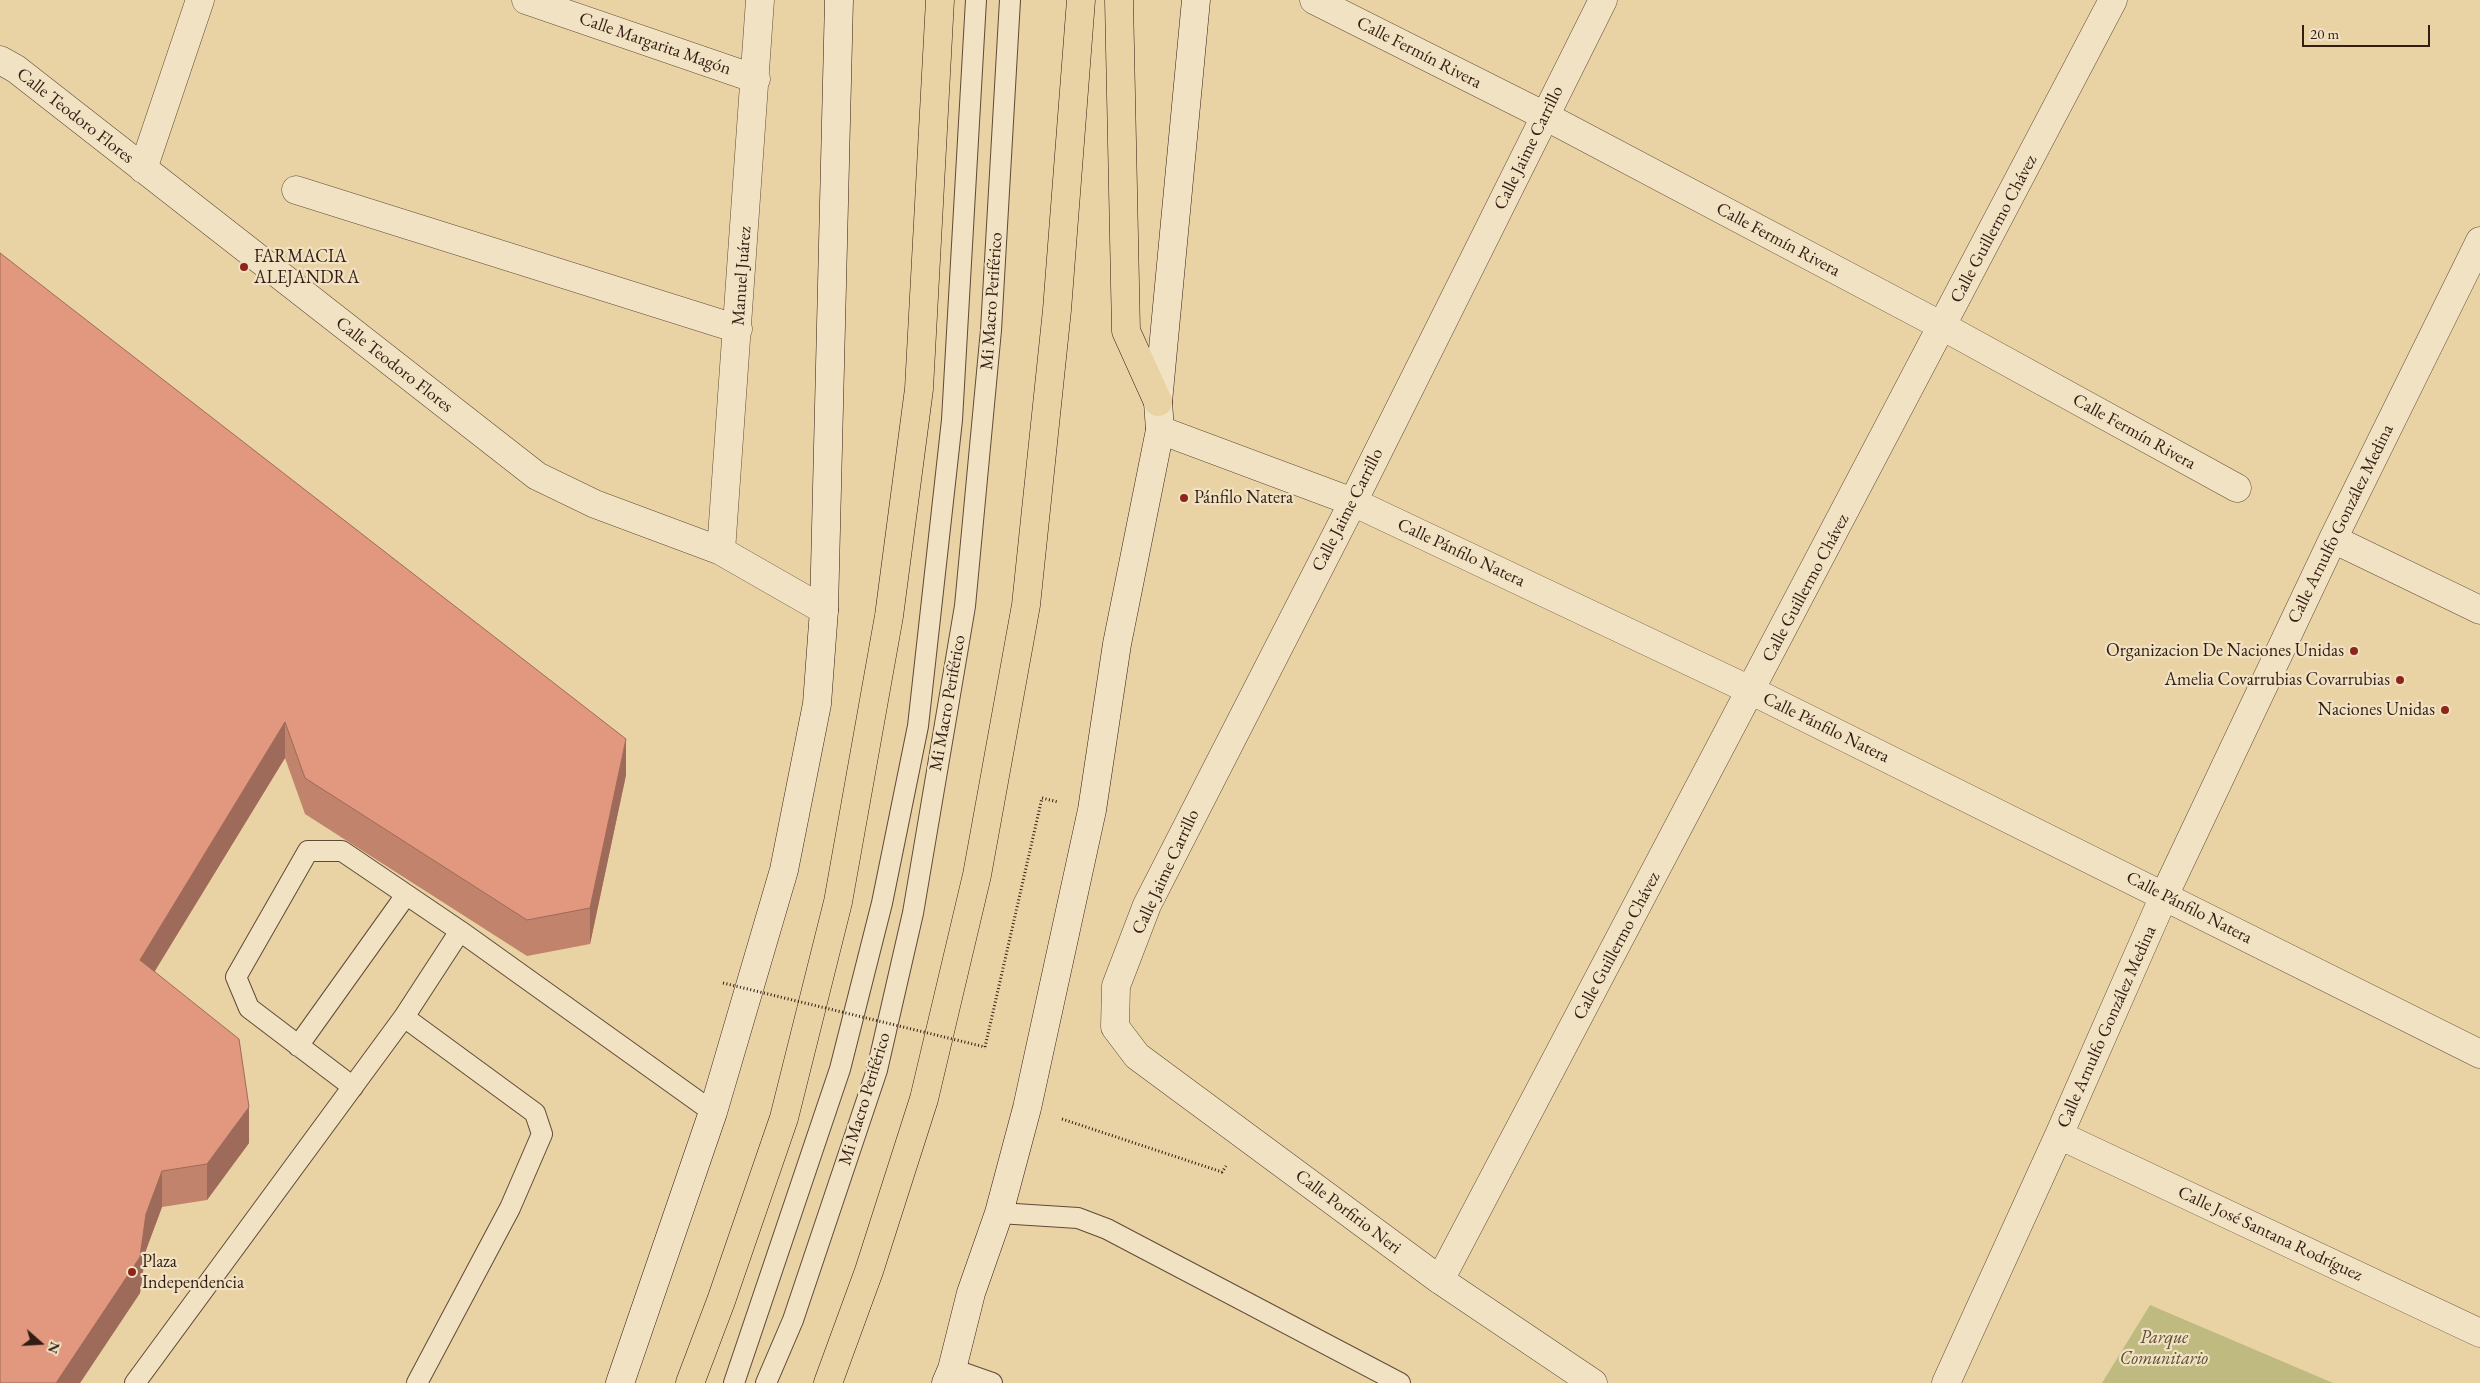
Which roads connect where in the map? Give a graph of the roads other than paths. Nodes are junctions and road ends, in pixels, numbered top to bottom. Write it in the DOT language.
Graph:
graph roads {
  1 [pos="200,0"];
  2 [pos="526,0"];
  3 [pos="760,0"];
  4 [pos="839,0"];
  5 [pos="940,0"];
  6 [pos="976,0"];
  7 [pos="1010,0"];
  8 [pos="1081,0"];
  9 [pos="1119,0"];
  10 [pos="1196,0"];
  11 [pos="1314,0"];
  12 [pos="1603,0"];
  13 [pos="2113,0"];
  14 [pos="0,60"];
  15 [pos="756,79"];
  16 [pos="1545,116"];
  17 [pos="143,169"];
  18 [pos="296,190"];
  19 [pos="2480,240"];
  20 [pos="1942,326"];
  21 [pos="738,329"];
  22 [pos="1158,402"];
  23 [pos="1160,430"];
  24 [pos="2237,488"];
  25 [pos="1353,502"];
  26 [pos="2333,539"];
  27 [pos="721,551"];
  28 [pos="824,610"];
  29 [pos="2480,610"];
  30 [pos="1752,691"];
  31 [pos="406,895"];
  32 [pos="2164,896"];
  33 [pos="460,931"];
  34 [pos="404,1017"];
  35 [pos="1115,1026"];
  36 [pos="298,1046"];
  37 [pos="2480,1054"];
  38 [pos="353,1087"];
  39 [pos="713,1112"];
  40 [pos="2059,1135"];
  41 [pos="999,1213"];
  42 [pos="1440,1280"];
  43 [pos="2480,1333"];
  44 [pos="949,1376"];
  45 [pos="135,1383"];
  46 [pos="417,1383"];
  47 [pos="620,1383"];
  48 [pos="690,1383"];
  49 [pos="734,1383"];
  50 [pos="766,1383"];
  51 [pos="828,1383"];
  52 [pos="992,1383"];
  53 [pos="1400,1383"];
  54 [pos="1593,1383"];
  55 [pos="1946,1383"];
  1 -- 17 [label="street"];
  2 -- 15 [label="street, Calle Margarita Magón"];
  3 -- 15 [label="street, Manuel Juárez"];
  4 -- 28 [label="street"];
  5 -- 48 [label="highway"];
  6 -- 49 [label="lane, Mi Macro Periférico"];
  7 -- 50 [label="lane, Mi Macro Periférico"];
  8 -- 51 [label="highway"];
  9 -- 22 [label="highway"];
  10 -- 22 [label="street"];
  11 -- 16 [label="street, Calle Fermín Rivera"];
  12 -- 16 [label="street, Calle Jaime Carrillo"];
  13 -- 20 [label="street, Calle Guillermo Chávez"];
  14 -- 17 [label="street, Calle Teodoro Flores"];
  15 -- 21 [label="street, Manuel Juárez"];
  16 -- 20 [label="street, Calle Fermín Rivera"];
  16 -- 25 [label="street, Calle Jaime Carrillo"];
  17 -- 27 [label="street, Calle Teodoro Flores"];
  18 -- 21 [label="street"];
  19 -- 26 [label="street, Calle Arnulfo González Medina"];
  20 -- 24 [label="street, Calle Fermín Rivera"];
  20 -- 30 [label="street, Calle Guillermo Chávez"];
  21 -- 27 [label="street, Manuel Juárez"];
  22 -- 23 [label="street"];
  23 -- 25 [label="street, Calle Pánfilo Natera"];
  23 -- 41 [label="street"];
  25 -- 30 [label="street, Calle Pánfilo Natera"];
  25 -- 35 [label="street, Calle Jaime Carrillo"];
  26 -- 29 [label="street"];
  26 -- 32 [label="street, Calle Arnulfo González Medina"];
  27 -- 28 [label="street, Calle Teodoro Flores"];
  28 -- 39 [label="street"];
  30 -- 32 [label="street, Calle Pánfilo Natera"];
  30 -- 42 [label="street, Calle Guillermo Chávez"];
  31 -- 33 [label="lane"];
  31 -- 36 [label="lane"];
  31 -- 36 [label="lane"];
  32 -- 37 [label="street, Calle Pánfilo Natera"];
  32 -- 40 [label="street, Calle Arnulfo González Medina"];
  33 -- 34 [label="lane"];
  33 -- 39 [label="lane"];
  34 -- 38 [label="lane"];
  34 -- 46 [label="lane"];
  35 -- 42 [label="street, Calle Porfirio Neri"];
  36 -- 38 [label="lane"];
  38 -- 45 [label="lane"];
  39 -- 47 [label="street"];
  40 -- 43 [label="street, Calle José Santana Rodríguez"];
  40 -- 55 [label="street, Calle Arnulfo González Medina"];
  41 -- 44 [label="street"];
  41 -- 53 [label="lane"];
  42 -- 54 [label="street, Calle Porfirio Neri"];
  44 -- 52 [label="lane"];
}
